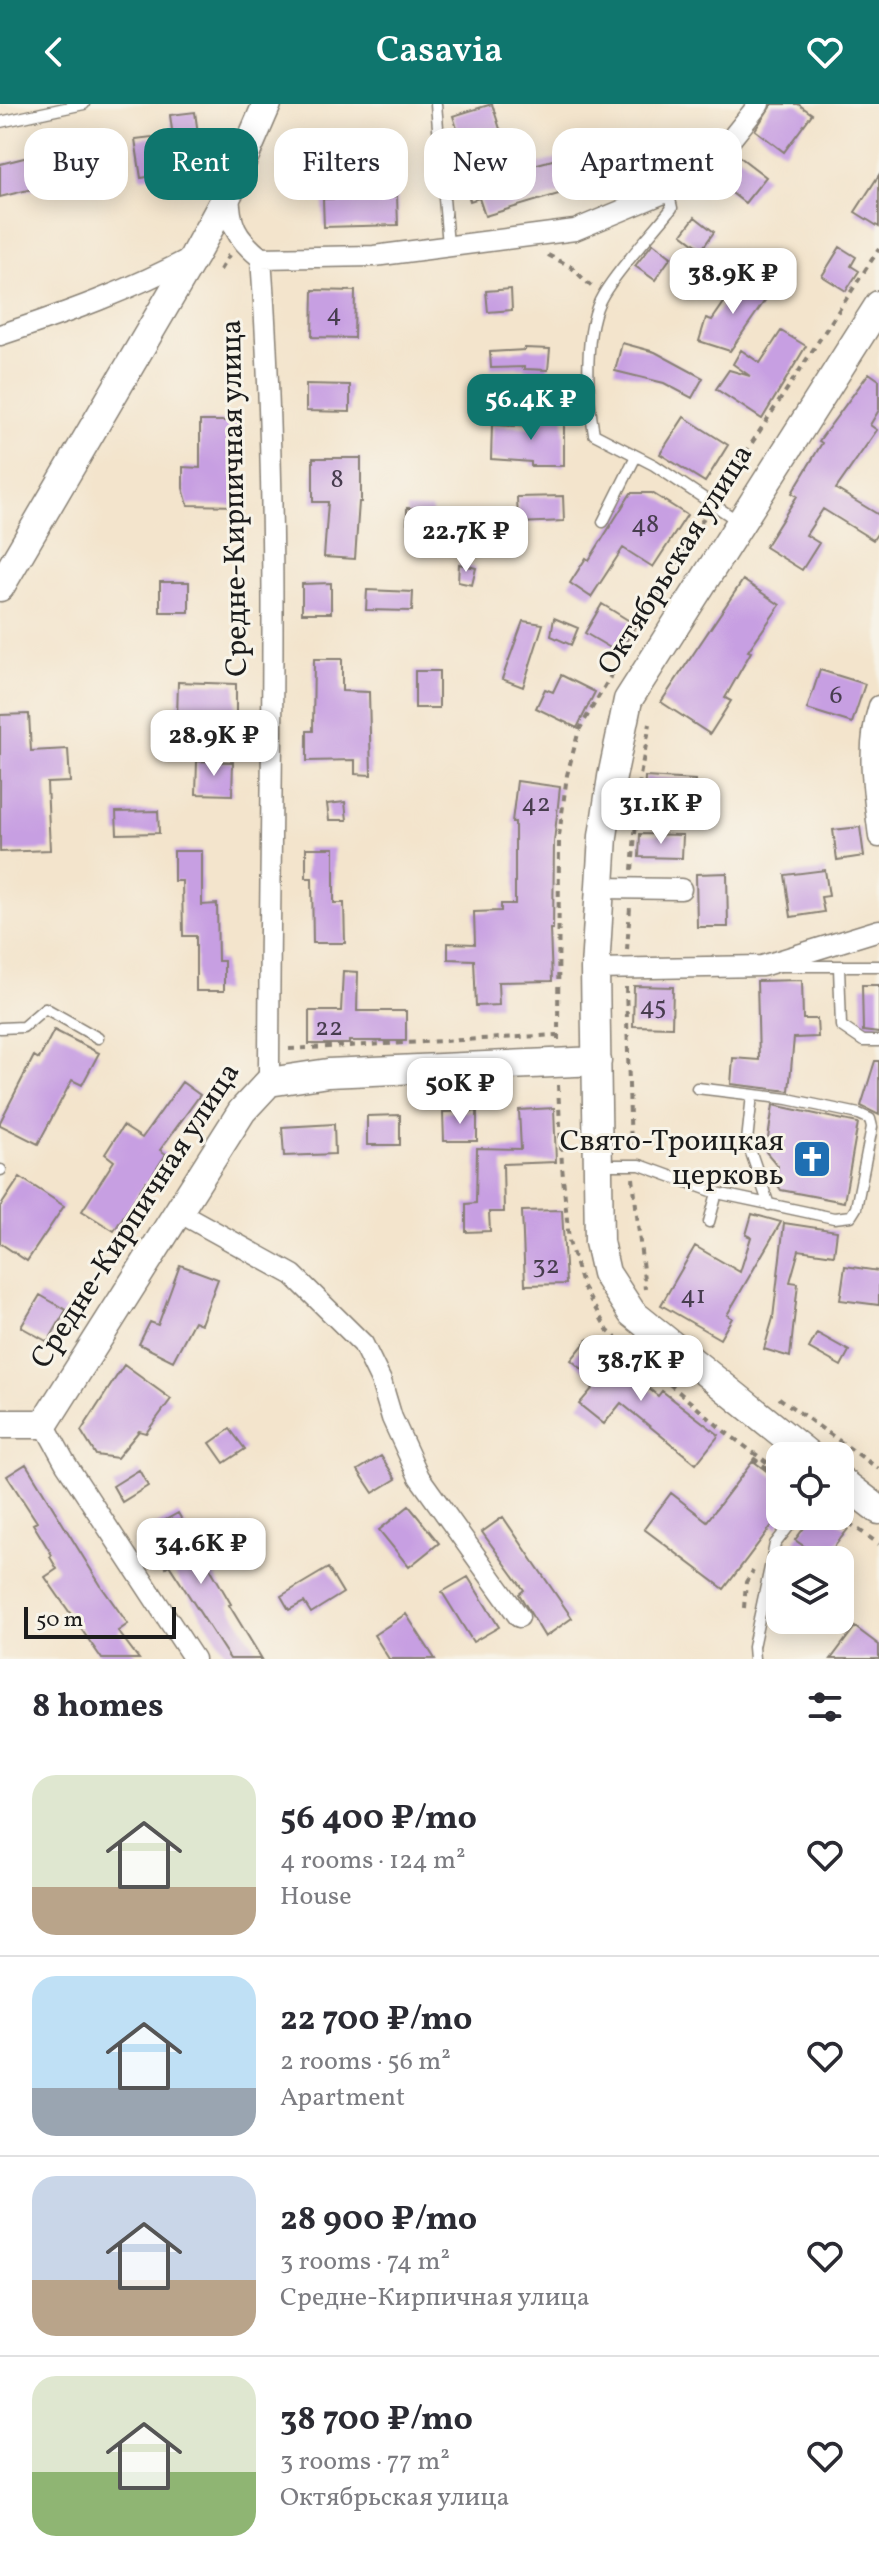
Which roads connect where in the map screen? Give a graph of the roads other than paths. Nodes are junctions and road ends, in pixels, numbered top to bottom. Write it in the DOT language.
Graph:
graph roads {
  1 [pos="84,104"];
  2 [pos="267,104"];
  3 [pos="436,104"];
  4 [pos="759,104"];
  5 [pos="0,122"];
  6 [pos="257,128"];
  7 [pos="740,128"];
  8 [pos="225,200"];
  9 [pos="229,200"];
  10 [pos="647,200"];
  11 [pos="670,200"];
  12 [pos="448,245"];
  13 [pos="194,256"];
  14 [pos="261,258"];
  15 [pos="879,305"];
  16 [pos="0,335"];
  17 [pos="636,456"];
  18 [pos="603,522"];
  19 [pos="739,522"];
  20 [pos="0,587"];
  21 [pos="879,706"];
  22 [pos="879,837"];
  23 [pos="600,888"];
  24 [pos="681,889"];
  25 [pos="879,930"];
  26 [pos="762,966"];
  27 [pos="879,966"];
  28 [pos="839,967"];
  29 [pos="595,969"];
  30 [pos="0,1028"];
  31 [pos="98,1038"];
  32 [pos="879,1041"];
  33 [pos="597,1061"];
  34 [pos="269,1082"];
  35 [pos="697,1088"];
  36 [pos="752,1095"];
  37 [pos="874,1149"];
  38 [pos="598,1165"];
  39 [pos="717,1193"];
  40 [pos="769,1205"];
  41 [pos="177,1211"];
  42 [pos="709,1222"];
  43 [pos="0,1424"];
  44 [pos="44,1424"];
  45 [pos="793,1442"];
  46 [pos="854,1491"];
  47 [pos="879,1510"];
  48 [pos="786,1530"];
  49 [pos="519,1617"];
  50 [pos="194,1659"];
  51 [pos="754,1659"];
  1 -- 5 [label="lane"];
  2 -- 6 [label="street"];
  3 -- 12 [label="lane"];
  4 -- 7 [label="street"];
  8 -- 13 [label="street"];
  9 -- 14 [label="street"];
  10 -- 12 [label="street"];
  11 -- 17 [label="lane"];
  12 -- 14 [label="street"];
  13 -- 16 [label="street"];
  13 -- 20 [label="street"];
  14 -- 34 [label="street, Средне-Кирпичная улица"];
  15 -- 19 [label="street, Октябрьская улица"];
  17 -- 18 [label="lane"];
  17 -- 19 [label="lane"];
  19 -- 23 [label="street, Октябрьская улица"];
  21 -- 22 [label="street"];
  23 -- 24 [label="street"];
  23 -- 29 [label="street, Октябрьская улица"];
  25 -- 26 [label="street"];
  26 -- 28 [label="lane"];
  26 -- 29 [label="street"];
  27 -- 28 [label="lane"];
  28 -- 32 [label="lane"];
  29 -- 33 [label="street, Октябрьская улица"];
  30 -- 31 [label="lane"];
  33 -- 34 [label="street"];
  33 -- 38 [label="street, Октябрьская улица"];
  34 -- 41 [label="street, Средне-Кирпичная улица"];
  35 -- 36 [label="lane"];
  36 -- 37 [label="lane"];
  36 -- 40 [label="lane"];
  37 -- 40 [label="lane"];
  38 -- 39 [label="lane"];
  38 -- 45 [label="street, Октябрьская улица"];
  39 -- 40 [label="lane"];
  39 -- 42 [label="lane"];
  41 -- 44 [label="street, Средне-Кирпичная улица"];
  41 -- 49 [label="street"];
  43 -- 44 [label="street"];
  44 -- 50 [label="street"];
  46 -- 47 [label="street"];
  48 -- 51 [label="lane"];
}
